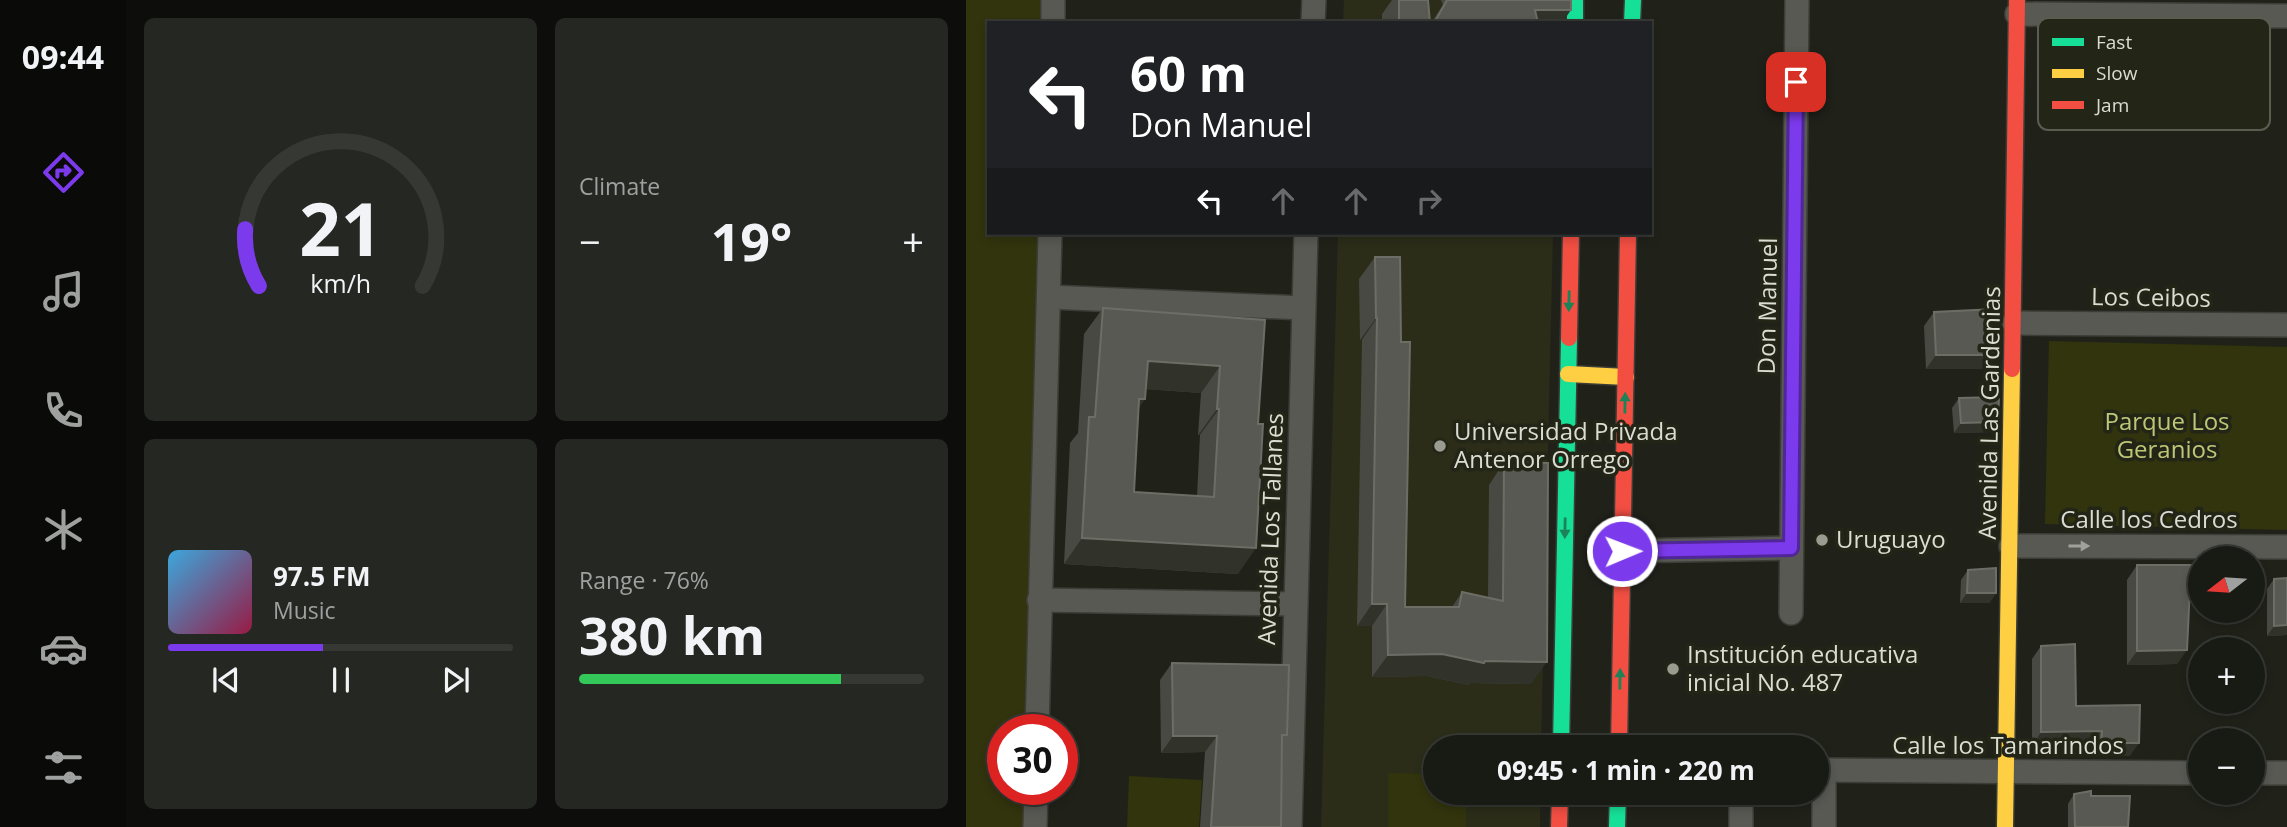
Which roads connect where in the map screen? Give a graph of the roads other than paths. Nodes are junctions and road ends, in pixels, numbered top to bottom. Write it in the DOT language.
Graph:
graph roads {
  1 [pos="1053,0"];
  2 [pos="1314,0"];
  3 [pos="1575,0"];
  4 [pos="1633,0"];
  5 [pos="1797,0"];
  6 [pos="2017,7"];
  7 [pos="2287,16"];
  8 [pos="1053,21"];
  9 [pos="1313,21"];
  10 [pos="1575,21"];
  11 [pos="1632,21"];
  12 [pos="1050,235"];
  13 [pos="1306,235"];
  14 [pos="1571,235"];
  15 [pos="1628,235"];
  16 [pos="1049,297"];
  17 [pos="1303,308"];
  18 [pos="2014,323"];
  19 [pos="2287,325"];
  20 [pos="1568,374"];
  21 [pos="1626,377"];
  22 [pos="2011,546"];
  23 [pos="2287,547"];
  24 [pos="1791,548"];
  25 [pos="1622,551"];
  26 [pos="1039,600"];
  27 [pos="1295,604"];
  28 [pos="1791,613"];
  29 [pos="1037,714"];
  30 [pos="1561,735"];
  31 [pos="1619,735"];
  32 [pos="1829,770"];
  33 [pos="2006,773"];
  34 [pos="2188,773"];
  35 [pos="2265,773"];
  36 [pos="2287,773"];
  37 [pos="1036,805"];
  38 [pos="1560,805"];
  39 [pos="1618,805"];
  40 [pos="1741,805"];
  41 [pos="1822,805"];
  42 [pos="1035,827"];
  43 [pos="1290,827"];
  44 [pos="1559,827"];
  45 [pos="1617,827"];
  46 [pos="1741,827"];
  47 [pos="1824,827"];
  48 [pos="2005,827"];
  1 -- 8 [label="street"];
  2 -- 9 [label="street"];
  3 -- 10 [label="main road"];
  4 -- 11 [label="main road"];
  5 -- 24 [label="street, Don Manuel"];
  6 -- 7 [label="street"];
  6 -- 18 [label="main road, Avenida Las Gardenias"];
  12 -- 16 [label="street"];
  13 -- 17 [label="street, Avenida Los Tallanes"];
  14 -- 20 [label="main road, one-way"];
  15 -- 21 [label="main road"];
  16 -- 17 [label="street"];
  16 -- 26 [label="street"];
  17 -- 27 [label="street, Avenida Los Tallanes"];
  18 -- 19 [label="street, Los Ceibos"];
  18 -- 22 [label="main road, Avenida Las Gardenias"];
  20 -- 21 [label="main road"];
  20 -- 30 [label="main road, one-way"];
  25 -- 21 [label="main road, one-way"];
  22 -- 23 [label="street, Calle los Cedros, one-way"];
  22 -- 33 [label="main road, Avenida Las Gardenias"];
  24 -- 25 [label="street"];
  24 -- 28 [label="street, Don Manuel"];
  31 -- 25 [label="main road, one-way"];
  26 -- 27 [label="street"];
  26 -- 29 [label="street"];
  27 -- 43 [label="street, Avenida Los Tallanes"];
  32 -- 33 [label="street, Calle los Tamarindos"];
  33 -- 34 [label="street, Calle los Tamarindos"];
  33 -- 48 [label="main road, Avenida Las Gardenias"];
  35 -- 36 [label="street"];
  37 -- 42 [label="street"];
  38 -- 44 [label="main road"];
  39 -- 45 [label="main road"];
  40 -- 46 [label="street"];
  41 -- 47 [label="street"];
}
